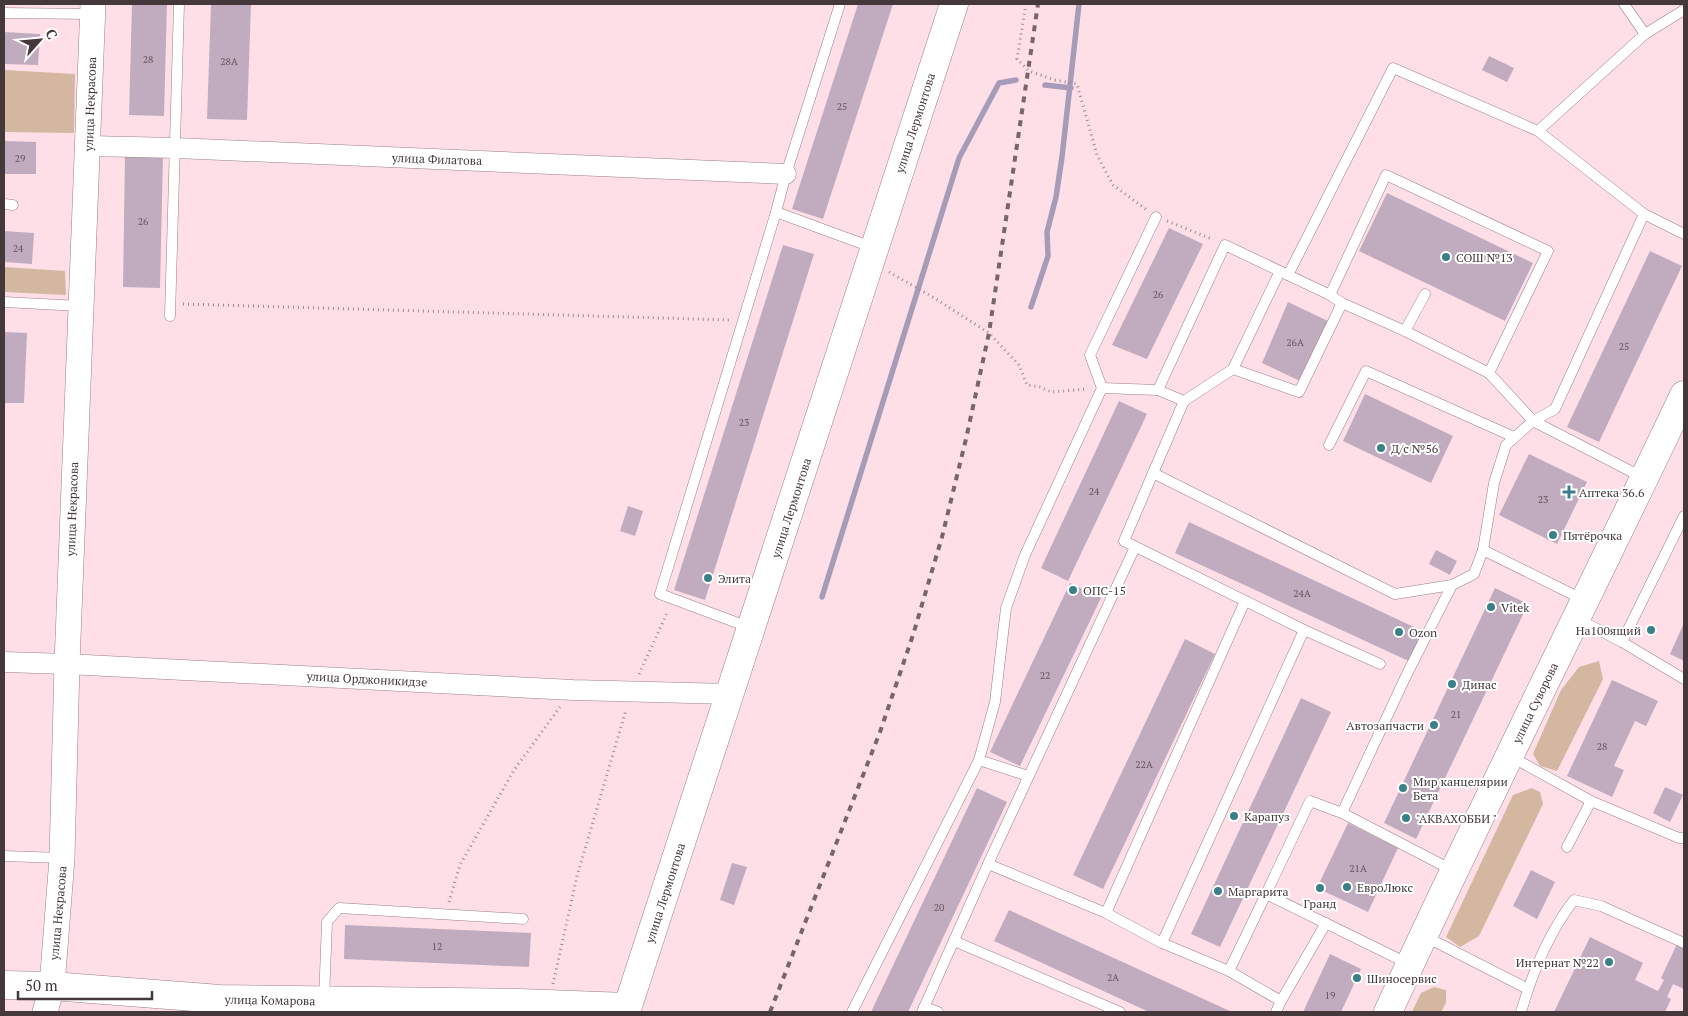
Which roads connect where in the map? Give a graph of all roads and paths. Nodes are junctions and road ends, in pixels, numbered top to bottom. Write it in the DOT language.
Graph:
graph roads {
  1 [pos="179,4"];
  2 [pos="840,4"];
  3 [pos="954,4"];
  4 [pos="1026,4"];
  5 [pos="1624,4"];
  6 [pos="93,9"];
  7 [pos="1684,10"];
  8 [pos="4,13"];
  9 [pos="1645,34"];
  10 [pos="1538,131"];
  11 [pos="89,146"];
  12 [pos="176,148"];
  13 [pos="786,174"];
  14 [pos="776,212"];
  15 [pos="1644,214"];
  16 [pos="1156,217"];
  17 [pos="1684,234"];
  18 [pos="1225,245"];
  19 [pos="874,248"];
  20 [pos="1284,273"];
  21 [pos="901,278"];
  22 [pos="1425,294"];
  23 [pos="1330,295"];
  24 [pos="4,302"];
  25 [pos="1342,303"];
  26 [pos="170,304"];
  27 [pos="80,306"];
  28 [pos="170,316"];
  29 [pos="743,320"];
  30 [pos="1405,331"];
  31 [pos="1233,369"];
  32 [pos="1489,373"];
  33 [pos="1102,388"];
  34 [pos="1158,390"];
  35 [pos="1684,395"];
  36 [pos="1184,402"];
  37 [pos="1533,421"];
  38 [pos="1514,436"];
  39 [pos="1329,445"];
  40 [pos="1154,473"];
  41 [pos="1645,478"];
  42 [pos="1684,516"];
  43 [pos="1135,547"];
  44 [pos="1483,550"];
  45 [pos="1452,585"];
  46 [pos="673,599"];
  47 [pos="1245,601"];
  48 [pos="1581,610"];
  49 [pos="752,628"];
  50 [pos="1304,630"];
  51 [pos="1622,642"];
  52 [pos="4,662"];
  53 [pos="67,664"];
  54 [pos="1380,664"];
  55 [pos="1684,679"];
  56 [pos="573,690"];
  57 [pos="631,692"];
  58 [pos="730,694"];
  59 [pos="1509,755"];
  60 [pos="979,760"];
  61 [pos="1028,776"];
  62 [pos="1591,801"];
  63 [pos="1342,813"];
  64 [pos="1684,838"];
  65 [pos="1567,847"];
  66 [pos="4,856"];
  67 [pos="62,858"];
  68 [pos="988,864"];
  69 [pos="1455,871"];
  70 [pos="1266,894"];
  71 [pos="1106,913"];
  72 [pos="445,914"];
  73 [pos="523,919"];
  74 [pos="1326,923"];
  75 [pos="1423,936"];
  76 [pos="954,941"];
  77 [pos="1162,943"];
  78 [pos="1684,943"];
  79 [pos="1410,965"];
  80 [pos="1229,971"];
  81 [pos="4,985"];
  82 [pos="52,986"];
  83 [pos="1528,988"];
  84 [pos="324,1001"];
  85 [pos="1281,1001"];
  86 [pos="548,1004"];
  87 [pos="220,1006"];
  88 [pos="423,1007"];
  89 [pos="519,1008"];
  90 [pos="627,1010"];
  91 [pos="923,1010"];
  92 [pos="45,1012"];
  93 [pos="852,1012"];
  94 [pos="938,1012"];
  95 [pos="1120,1012"];
  96 [pos="1276,1012"];
  97 [pos="1388,1012"];
  98 [pos="1521,1012"];
  1 -- 12 [label="lane"];
  2 -- 13 [label="lane"];
  3 -- 19 [label="main road, улица Лермонтова"];
  4 -- 16 [label="path"];
  5 -- 9 [label="lane"];
  6 -- 8 [label="lane"];
  6 -- 11 [label="street, улица Некрасова"];
  7 -- 9 [label="lane"];
  9 -- 10 [label="lane"];
  10 -- 15 [label="lane"];
  10 -- 20 [label="lane"];
  11 -- 12 [label="street, улица Филатова"];
  11 -- 27 [label="street, улица Некрасова"];
  12 -- 13 [label="street, улица Филатова"];
  12 -- 26 [label="lane"];
  13 -- 14 [label="lane"];
  14 -- 19 [label="lane"];
  14 -- 29 [label="lane"];
  15 -- 17 [label="lane"];
  15 -- 37 [label="lane"];
  16 -- 18 [label="path"];
  16 -- 33 [label="lane"];
  18 -- 20 [label="lane"];
  18 -- 34 [label="lane"];
  19 -- 49 [label="main road, улица Лермонтова"];
  20 -- 23 [label="lane"];
  20 -- 31 [label="lane"];
  21 -- 33 [label="path"];
  22 -- 30 [label="lane"];
  23 -- 25 [label="lane"];
  23 -- 32 [label="lane"];
  24 -- 27 [label="lane"];
  25 -- 30 [label="lane"];
  25 -- 31 [label="lane"];
  26 -- 28 [label="lane"];
  26 -- 29 [label="path"];
  27 -- 53 [label="street, улица Некрасова"];
  29 -- 46 [label="lane"];
  30 -- 32 [label="lane"];
  31 -- 36 [label="lane"];
  32 -- 37 [label="lane"];
  33 -- 34 [label="lane"];
  33 -- 60 [label="lane"];
  34 -- 36 [label="lane"];
  35 -- 41 [label="main road, улица Суворова"];
  36 -- 40 [label="lane"];
  37 -- 38 [label="lane"];
  37 -- 41 [label="lane"];
  38 -- 39 [label="lane"];
  38 -- 44 [label="lane"];
  40 -- 43 [label="lane"];
  40 -- 45 [label="lane"];
  41 -- 48 [label="main road, улица Суворова"];
  42 -- 51 [label="lane"];
  43 -- 47 [label="lane"];
  43 -- 61 [label="lane"];
  44 -- 45 [label="lane"];
  44 -- 48 [label="lane"];
  45 -- 63 [label="lane"];
  46 -- 49 [label="lane"];
  46 -- 57 [label="path"];
  47 -- 50 [label="lane"];
  47 -- 71 [label="lane"];
  48 -- 51 [label="lane"];
  48 -- 59 [label="main road, улица Суворова"];
  49 -- 58 [label="main road, улица Лермонтова"];
  50 -- 54 [label="lane"];
  50 -- 77 [label="lane"];
  51 -- 55 [label="lane"];
  52 -- 53 [label="street, улица Орджоникидзе"];
  53 -- 56 [label="street, улица Орджоникидзе"];
  53 -- 67 [label="street, улица Некрасова"];
  56 -- 57 [label="street, улица Орджоникидзе"];
  56 -- 72 [label="path"];
  57 -- 58 [label="street, улица Орджоникидзе"];
  57 -- 86 [label="path"];
  58 -- 90 [label="main road, улица Лермонтова"];
  59 -- 62 [label="lane"];
  59 -- 69 [label="main road, улица Суворова"];
  60 -- 61 [label="lane"];
  60 -- 93 [label="lane"];
  61 -- 68 [label="lane"];
  62 -- 64 [label="lane"];
  62 -- 65 [label="lane"];
  63 -- 69 [label="lane"];
  63 -- 70 [label="lane"];
  66 -- 67 [label="lane"];
  67 -- 82 [label="street, улица Некрасова"];
  68 -- 71 [label="lane"];
  68 -- 76 [label="lane"];
  69 -- 75 [label="main road, улица Суворова"];
  70 -- 74 [label="lane"];
  70 -- 80 [label="lane"];
  71 -- 77 [label="lane"];
  72 -- 73 [label="lane"];
  72 -- 84 [label="lane"];
  74 -- 79 [label="lane"];
  74 -- 85 [label="lane"];
  75 -- 79 [label="main road, улица Суворова"];
  75 -- 83 [label="lane"];
  76 -- 91 [label="lane"];
  76 -- 95 [label="lane"];
  77 -- 80 [label="lane"];
  78 -- 83 [label="lane"];
  79 -- 97 [label="main road, улица Суворова"];
  80 -- 85 [label="lane"];
  81 -- 82 [label="main road, улица Комарова"];
  82 -- 87 [label="main road, улица Комарова"];
  82 -- 92 [label="street, улица Некрасова"];
  83 -- 98 [label="lane"];
  84 -- 87 [label="main road, улица Комарова"];
  84 -- 88 [label="main road, улица Комарова"];
  85 -- 96 [label="lane"];
  86 -- 89 [label="main road, улица Комарова"];
  86 -- 90 [label="main road, улица Комарова"];
  88 -- 89 [label="main road, улица Комарова"];
  91 -- 94 [label="lane"];
}
